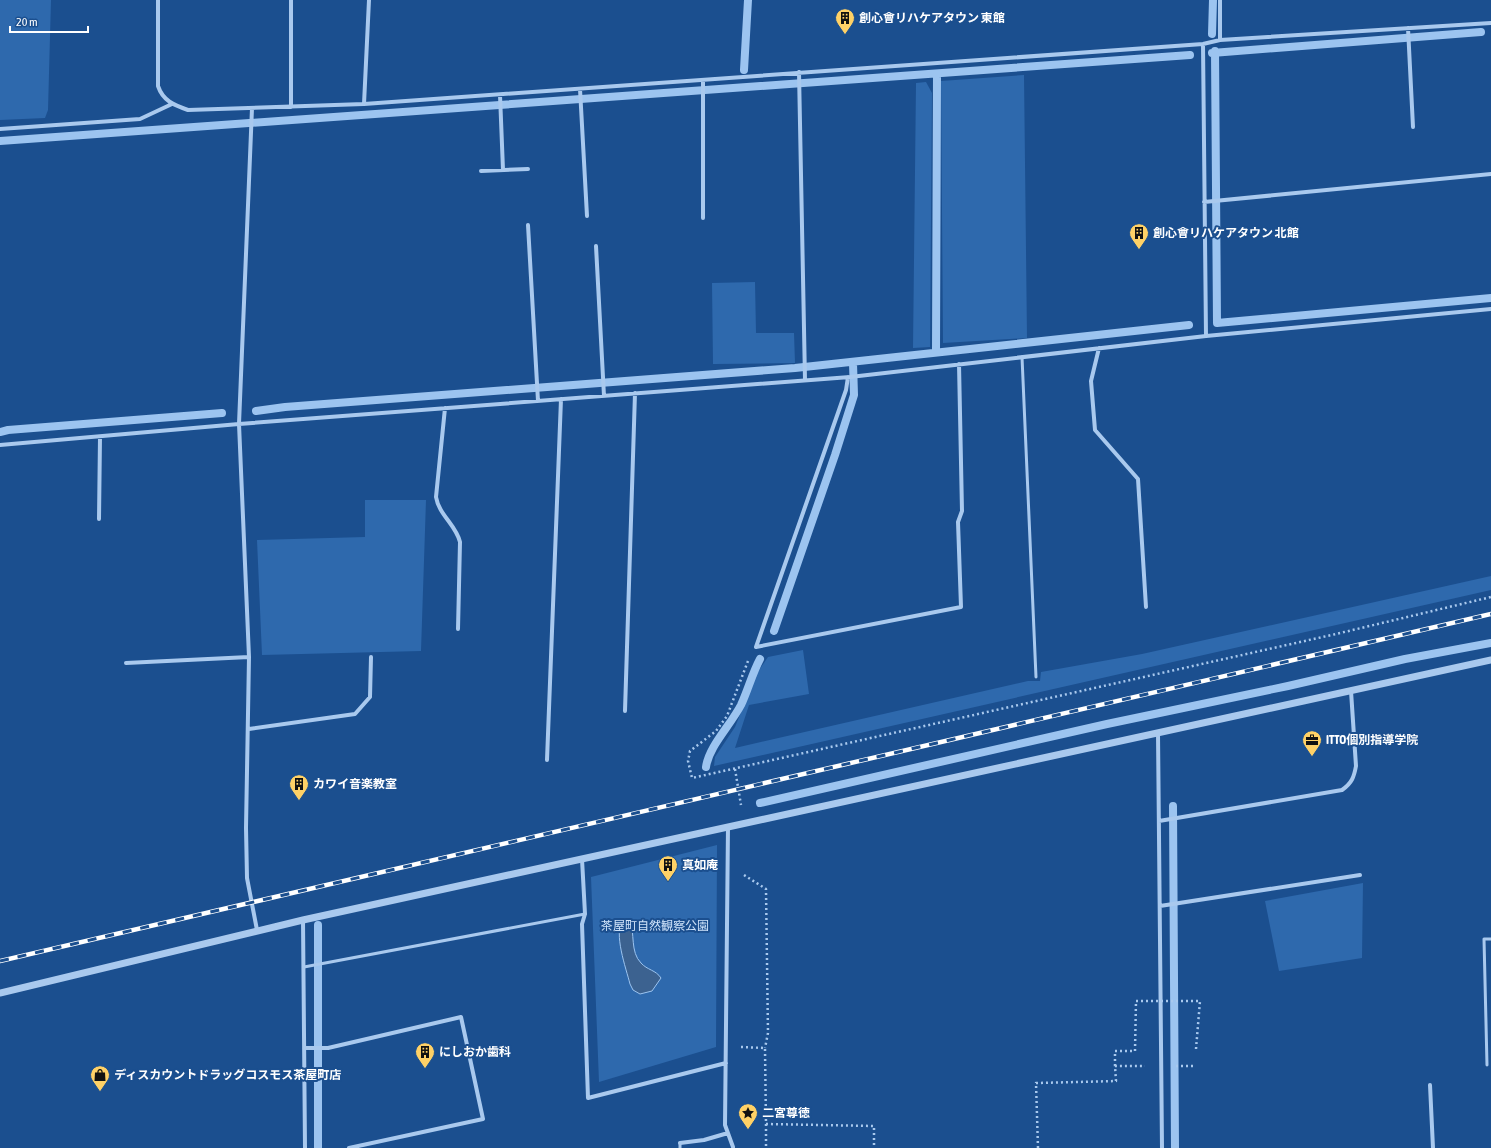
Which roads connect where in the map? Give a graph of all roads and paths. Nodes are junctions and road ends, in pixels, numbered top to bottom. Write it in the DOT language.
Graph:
graph roads {
  1 [pos="158,0"];
  2 [pos="291,0"];
  3 [pos="369,0"];
  4 [pos="1220,0"];
  5 [pos="1491,23"];
  6 [pos="1408,28"];
  7 [pos="1220,40"];
  8 [pos="1203,44"];
  9 [pos="799,72"];
  10 [pos="702,81"];
  11 [pos="580,89"];
  12 [pos="500,95"];
  13 [pos="172,104"];
  14 [pos="364,104"];
  15 [pos="291,107"];
  16 [pos="252,108"];
  17 [pos="1413,127"];
  18 [pos="0,129"];
  19 [pos="528,169"];
  20 [pos="503,170"];
  21 [pos="481,171"];
  22 [pos="1491,174"];
  23 [pos="1206,202"];
  24 [pos="587,216"];
  25 [pos="703,218"];
  26 [pos="528,225"];
  27 [pos="596,246"];
  28 [pos="1491,309"];
  29 [pos="1206,336"];
  30 [pos="1098,348"];
  31 [pos="1022,357"];
  32 [pos="959,364"];
  33 [pos="849,377"];
  34 [pos="805,380"];
  35 [pos="635,393"];
  36 [pos="604,396"];
  37 [pos="561,399"];
  38 [pos="538,401"];
  39 [pos="444,408"];
  40 [pos="239,424"];
  41 [pos="100,436"];
  42 [pos="0,445"];
  43 [pos="99,519"];
  44 [pos="1491,598"];
  45 [pos="1146,608"];
  46 [pos="458,628"];
  47 [pos="756,648"];
  48 [pos="249,657"];
  49 [pos="371,657"];
  50 [pos="1491,660"];
  51 [pos="126,663"];
  52 [pos="1036,677"];
  53 [pos="1351,691"];
  54 [pos="625,711"];
  55 [pos="249,729"];
  56 [pos="1158,733"];
  57 [pos="547,760"];
  58 [pos="735,769"];
  59 [pos="741,805"];
  60 [pos="1159,821"];
  61 [pos="728,826"];
  62 [pos="582,858"];
  63 [pos="728,865"];
  64 [pos="1360,875"];
  65 [pos="1160,906"];
  66 [pos="585,914"];
  67 [pos="303,920"];
  68 [pos="257,930"];
  69 [pos="1491,939"];
  70 [pos="304,967"];
  71 [pos="0,993"];
  72 [pos="726,1046"];
  73 [pos="304,1048"];
  74 [pos="766,1048"];
  75 [pos="1196,1049"];
  76 [pos="726,1063"];
  77 [pos="1488,1065"];
  78 [pos="1115,1066"];
  79 [pos="1161,1066"];
  80 [pos="1181,1066"];
  81 [pos="1195,1066"];
  82 [pos="1430,1085"];
  83 [pos="766,1124"];
  84 [pos="728,1134"];
  85 [pos="680,1146"];
  86 [pos="733,1147"];
  87 [pos="305,1148"];
  88 [pos="349,1148"];
  89 [pos="766,1148"];
  90 [pos="874,1148"];
  91 [pos="1038,1148"];
  92 [pos="1162,1148"];
  93 [pos="1433,1148"];
  1 -- 13 [label="street"];
  2 -- 15 [label="street"];
  3 -- 14 [label="street"];
  4 -- 7 [label="street"];
  5 -- 6 [label="street"];
  6 -- 7 [label="street"];
  6 -- 17 [label="street"];
  7 -- 8 [label="street"];
  8 -- 9 [label="street"];
  8 -- 23 [label="street"];
  9 -- 10 [label="street"];
  9 -- 34 [label="street"];
  10 -- 11 [label="street"];
  10 -- 25 [label="street"];
  11 -- 12 [label="street"];
  11 -- 24 [label="street"];
  12 -- 14 [label="street"];
  12 -- 20 [label="street"];
  13 -- 16 [label="street"];
  13 -- 18 [label="street"];
  14 -- 15 [label="street"];
  15 -- 16 [label="street"];
  16 -- 40 [label="street"];
  19 -- 20 [label="street"];
  20 -- 21 [label="street"];
  22 -- 23 [label="street"];
  23 -- 29 [label="street"];
  26 -- 38 [label="street"];
  27 -- 36 [label="street"];
  28 -- 29 [label="street"];
  29 -- 30 [label="street"];
  30 -- 31 [label="street"];
  30 -- 45 [label="street"];
  31 -- 32 [label="street"];
  31 -- 52 [label="lane"];
  32 -- 33 [label="street"];
  32 -- 47 [label="street"];
  33 -- 34 [label="street"];
  33 -- 47 [label="street"];
  34 -- 35 [label="street"];
  35 -- 36 [label="street"];
  35 -- 54 [label="street"];
  36 -- 37 [label="street"];
  37 -- 38 [label="street"];
  37 -- 57 [label="street"];
  38 -- 39 [label="street"];
  39 -- 40 [label="street"];
  39 -- 46 [label="street"];
  40 -- 41 [label="street"];
  40 -- 48 [label="street"];
  41 -- 42 [label="street"];
  41 -- 43 [label="street"];
  44 -- 58 [label="path"];
  47 -- 58 [label="path"];
  48 -- 51 [label="street"];
  48 -- 55 [label="street"];
  49 -- 55 [label="street"];
  50 -- 53 [label="street"];
  53 -- 56 [label="street"];
  53 -- 60 [label="street"];
  55 -- 68 [label="street"];
  56 -- 60 [label="street"];
  56 -- 61 [label="street"];
  58 -- 59 [label="path"];
  60 -- 65 [label="street"];
  61 -- 62 [label="street"];
  61 -- 63 [label="street"];
  62 -- 66 [label="street"];
  62 -- 67 [label="street"];
  63 -- 72 [label="street"];
  63 -- 74 [label="path"];
  64 -- 65 [label="street"];
  65 -- 79 [label="street"];
  66 -- 70 [label="lane"];
  66 -- 76 [label="street"];
  67 -- 68 [label="street"];
  67 -- 70 [label="street"];
  68 -- 71 [label="street"];
  69 -- 77 [label="lane"];
  70 -- 73 [label="street"];
  72 -- 74 [label="path"];
  72 -- 76 [label="street"];
  73 -- 87 [label="street"];
  73 -- 88 [label="street"];
  74 -- 83 [label="path"];
  75 -- 78 [label="path, bridge"];
  76 -- 84 [label="street"];
  78 -- 79 [label="path"];
  78 -- 91 [label="path"];
  79 -- 92 [label="street"];
  80 -- 81 [label="path"];
  82 -- 93 [label="street"];
  83 -- 89 [label="path"];
  83 -- 90 [label="path"];
  84 -- 85 [label="street"];
  84 -- 86 [label="street"];
}
